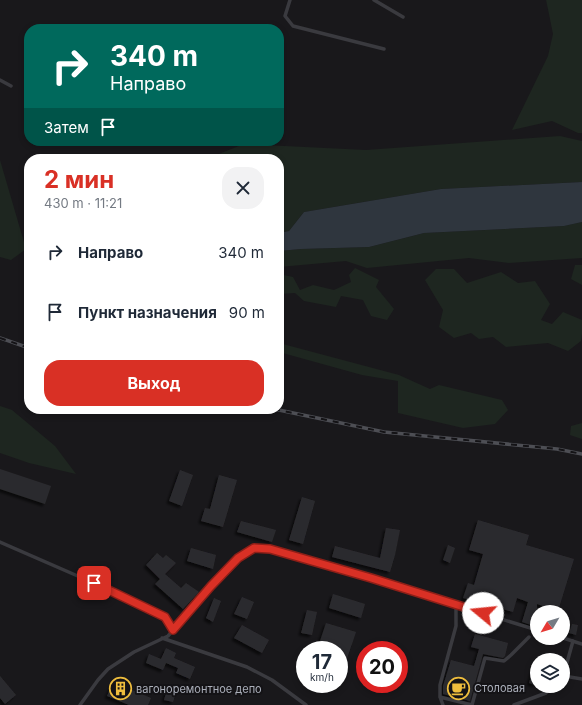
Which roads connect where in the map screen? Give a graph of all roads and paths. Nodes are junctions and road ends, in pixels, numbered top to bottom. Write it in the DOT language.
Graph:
graph roads {
  1 [pos="290,0"];
  2 [pos="374,0"];
  3 [pos="403,17"];
  4 [pos="384,49"];
  5 [pos="0,80"];
  6 [pos="11,86"];
  7 [pos="0,542"];
  8 [pos="456,605"];
  9 [pos="530,628"];
  10 [pos="173,630"];
  11 [pos="528,637"];
  12 [pos="162,638"];
  13 [pos="570,640"];
  14 [pos="573,641"];
  15 [pos="582,644"];
  16 [pos="570,653"];
  17 [pos="570,677"];
  18 [pos="582,679"];
  19 [pos="546,693"];
  20 [pos="440,697"];
  21 [pos="80,705"];
  22 [pos="306,705"];
  23 [pos="443,705"];
  24 [pos="472,705"];
  25 [pos="514,705"];
  1 -- 4 [label="lane"];
  2 -- 3 [label="lane"];
  5 -- 6 [label="lane"];
  7 -- 10 [label="lane"];
  8 -- 9 [label="lane"];
  8 -- 10 [label="lane"];
  8 -- 20 [label="lane"];
  10 -- 12 [label="lane"];
  11 -- 24 [label="lane"];
  12 -- 21 [label="lane"];
  12 -- 22 [label="lane"];
  13 -- 14 [label="lane"];
  14 -- 15 [label="lane"];
  14 -- 16 [label="lane"];
  17 -- 18 [label="lane"];
  19 -- 25 [label="lane"];
  20 -- 23 [label="lane"];
  20 -- 24 [label="lane"];
}
